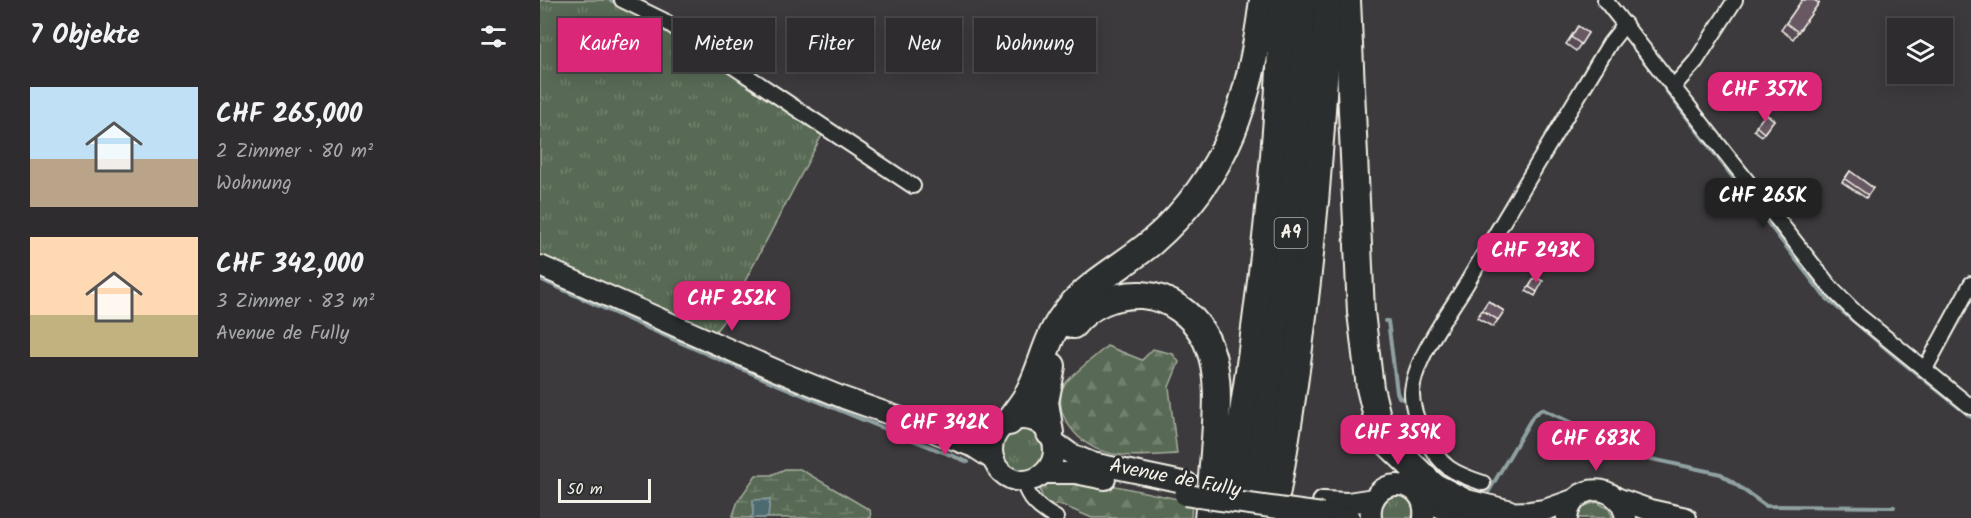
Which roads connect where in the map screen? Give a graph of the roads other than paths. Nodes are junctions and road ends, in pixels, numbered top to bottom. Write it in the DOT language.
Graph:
graph roads {
  1 [pos="622,0"];
  2 [pos="1263,0"];
  3 [pos="1283,0"];
  4 [pos="1307,0"];
  5 [pos="1328,0"];
  6 [pos="1347,0"];
  7 [pos="1605,0"];
  8 [pos="1736,0"];
  9 [pos="1625,24"];
  10 [pos="1674,87"];
  11 [pos="913,186"];
  12 [pos="540,266"];
  13 [pos="1971,284"];
  14 [pos="1925,369"];
  15 [pos="1971,407"];
  16 [pos="915,423"];
  17 [pos="1006,424"];
  18 [pos="1052,437"];
  19 [pos="1382,437"];
  20 [pos="994,460"];
  21 [pos="1045,473"];
  22 [pos="1023,482"];
  23 [pos="1483,483"];
  24 [pos="1186,489"];
  25 [pos="1413,492"];
  26 [pos="1616,498"];
  27 [pos="1576,499"];
  28 [pos="1322,508"];
  29 [pos="1372,508"];
  30 [pos="1507,513"];
  31 [pos="1056,518"];
  32 [pos="1208,518"];
  33 [pos="1226,518"];
  34 [pos="1251,518"];
  35 [pos="1272,518"];
  36 [pos="1350,518"];
  37 [pos="1424,518"];
  38 [pos="1567,518"];
  39 [pos="1626,518"];
  40 [pos="1686,518"];
  1 -- 11 [label="street"];
  2 -- 17 [label="highway"];
  3 -- 33 [label="highway"];
  4 -- 34 [label="highway, A9"];
  5 -- 35 [label="highway, A9"];
  6 -- 19 [label="highway"];
  7 -- 9 [label="street"];
  8 -- 10 [label="street"];
  9 -- 10 [label="street"];
  9 -- 23 [label="street"];
  10 -- 14 [label="street"];
  12 -- 16 [label="main road"];
  13 -- 14 [label="street"];
  14 -- 15 [label="street"];
  16 -- 17 [label="main road"];
  16 -- 20 [label="main road"];
  17 -- 18 [label="main road"];
  17 -- 20 [label="main road"];
  18 -- 21 [label="main road"];
  18 -- 24 [label="main road, Avenue de Fully"];
  18 -- 32 [label="highway"];
  19 -- 25 [label="highway"];
  19 -- 30 [label="highway"];
  20 -- 22 [label="main road"];
  21 -- 22 [label="main road"];
  21 -- 24 [label="main road, Avenue de Fully"];
  22 -- 31 [label="street"];
  24 -- 28 [label="main road, Avenue de Fully, bridge"];
  25 -- 29 [label="main road, Avenue de Fully"];
  25 -- 30 [label="main road"];
  25 -- 37 [label="main road"];
  26 -- 27 [label="main road"];
  26 -- 39 [label="main road"];
  26 -- 40 [label="main road"];
  27 -- 30 [label="main road"];
  27 -- 38 [label="main road"];
  28 -- 29 [label="main road, Avenue de Fully"];
  28 -- 36 [label="main road, Avenue de Fully"];
}
